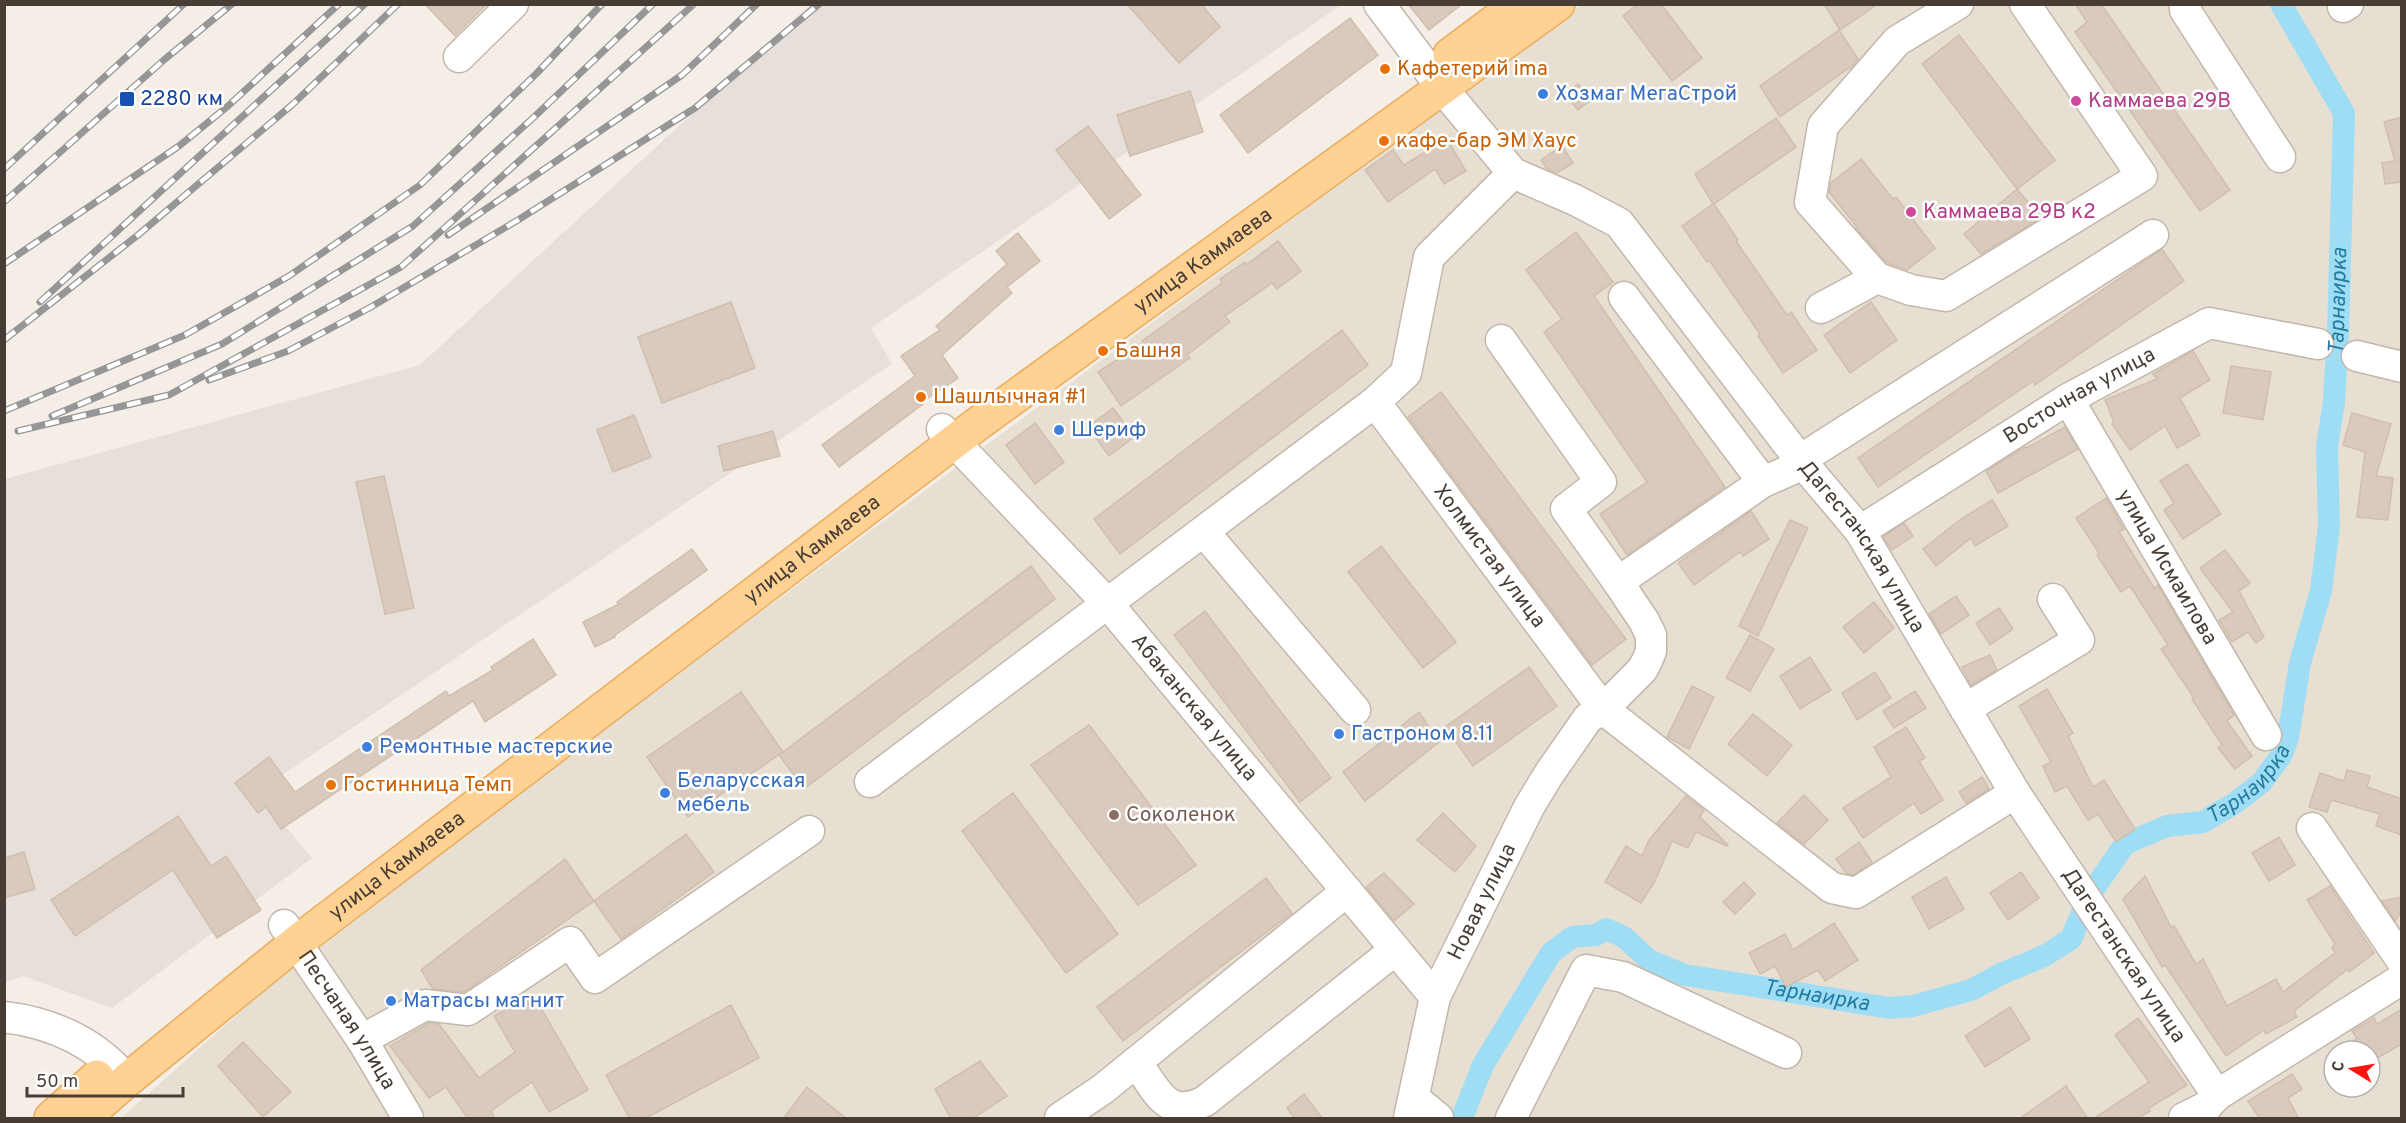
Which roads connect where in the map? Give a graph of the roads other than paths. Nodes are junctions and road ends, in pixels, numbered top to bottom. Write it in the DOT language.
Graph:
graph roads {
  1 [pos="513,4"];
  2 [pos="1379,4"];
  3 [pos="1518,4"];
  4 [pos="1558,4"];
  5 [pos="1958,4"];
  6 [pos="2025,4"];
  7 [pos="2185,4"];
  8 [pos="459,57"];
  9 [pos="1435,79"];
  10 [pos="2280,157"];
  11 [pos="1513,173"];
  12 [pos="2153,235"];
  13 [pos="1877,278"];
  14 [pos="1624,297"];
  15 [pos="1821,308"];
  16 [pos="1502,340"];
  17 [pos="2318,344"];
  18 [pos="2356,356"];
  19 [pos="2402,367"];
  20 [pos="2068,399"];
  21 [pos="1375,402"];
  22 [pos="947,436"];
  23 [pos="1802,462"];
  24 [pos="1763,482"];
  25 [pos="1860,531"];
  26 [pos="1204,532"];
  27 [pos="1618,582"];
  28 [pos="2053,599"];
  29 [pos="1108,604"];
  30 [pos="1603,709"];
  31 [pos="1965,709"];
  32 [pos="1355,710"];
  33 [pos="2266,735"];
  34 [pos="870,782"];
  35 [pos="2015,793"];
  36 [pos="2312,828"];
  37 [pos="809,831"];
  38 [pos="1347,891"];
  39 [pos="290,933"];
  40 [pos="1395,950"];
  41 [pos="2402,961"];
  42 [pos="2402,979"];
  43 [pos="1435,997"];
  44 [pos="4,1017"];
  45 [pos="362,1040"];
  46 [pos="1786,1053"];
  47 [pos="1136,1062"];
  48 [pos="120,1071"];
  49 [pos="1412,1108"];
  50 [pos="2205,1110"];
  51 [pos="405,1118"];
  52 [pos="51,1119"];
  53 [pos="84,1119"];
  54 [pos="1060,1119"];
  55 [pos="1438,1119"];
  56 [pos="1511,1119"];
  1 -- 8 [label="street"];
  2 -- 9 [label="street, Дагестанская улица"];
  3 -- 9 [label="main road, улица Каммаева"];
  4 -- 9 [label="main road, улица Каммаева"];
  5 -- 13 [label="street"];
  6 -- 13 [label="street"];
  7 -- 10 [label="street"];
  9 -- 11 [label="street, Дагестанская улица"];
  9 -- 22 [label="main road, улица Каммаева"];
  11 -- 21 [label="street"];
  11 -- 23 [label="street, Дагестанская улица"];
  12 -- 23 [label="street"];
  13 -- 15 [label="street"];
  14 -- 24 [label="street"];
  16 -- 27 [label="street, Новая улица"];
  17 -- 20 [label="street, Восточная улица"];
  18 -- 19 [label="street"];
  20 -- 25 [label="street, Восточная улица"];
  20 -- 33 [label="street, улица Исмаилова"];
  21 -- 26 [label="street"];
  21 -- 30 [label="street, Холмистая улица"];
  22 -- 29 [label="street, Абаканская улица"];
  22 -- 39 [label="main road, улица Каммаева"];
  23 -- 24 [label="street"];
  23 -- 25 [label="street, Дагестанская улица"];
  24 -- 27 [label="street"];
  25 -- 31 [label="street, Дагестанская улица"];
  26 -- 29 [label="street"];
  26 -- 32 [label="street"];
  27 -- 30 [label="street, Новая улица"];
  28 -- 31 [label="street"];
  29 -- 34 [label="street"];
  29 -- 38 [label="street, Абаканская улица"];
  30 -- 35 [label="street, Холмистая улица"];
  30 -- 43 [label="street, Новая улица"];
  31 -- 35 [label="street, Дагестанская улица"];
  35 -- 50 [label="street, Дагестанская улица"];
  36 -- 41 [label="street"];
  37 -- 45 [label="street"];
  38 -- 40 [label="street, Абаканская улица"];
  38 -- 47 [label="street"];
  39 -- 45 [label="street, Песчаная улица"];
  39 -- 48 [label="main road, улица Каммаева"];
  40 -- 43 [label="street, Абаканская улица"];
  40 -- 47 [label="street"];
  42 -- 50 [label="street"];
  43 -- 49 [label="street, Новая улица"];
  44 -- 48 [label="street"];
  45 -- 51 [label="street, Песчаная улица"];
  46 -- 56 [label="street"];
  47 -- 54 [label="street"];
  48 -- 52 [label="main road, улица Каммаева"];
  48 -- 53 [label="main road, улица Каммаева"];
  49 -- 55 [label="street"];
}
